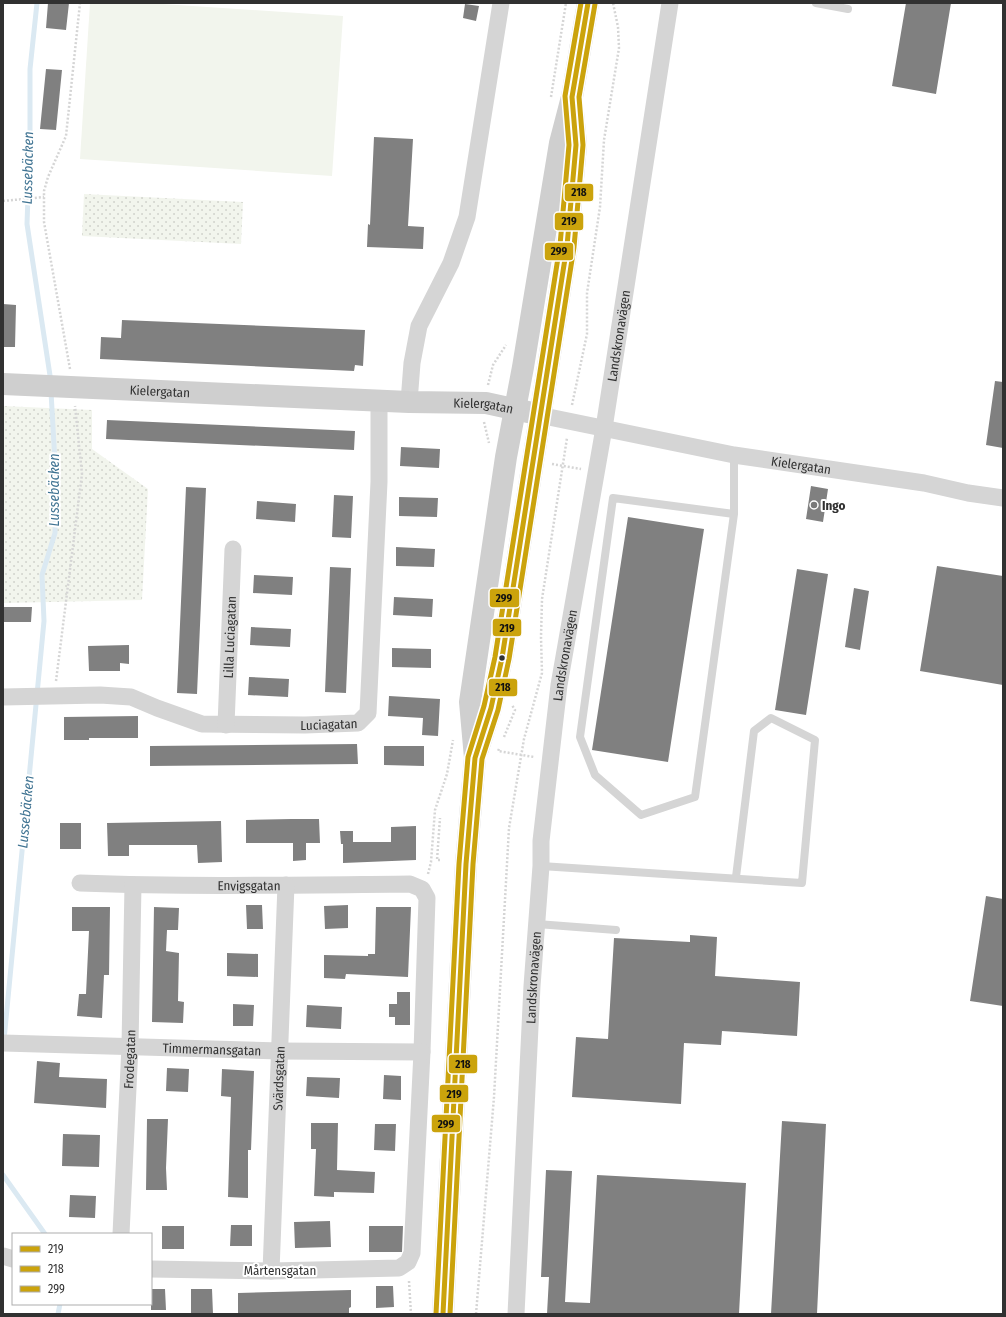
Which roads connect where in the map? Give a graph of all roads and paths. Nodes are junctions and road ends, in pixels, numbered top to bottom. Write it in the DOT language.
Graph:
graph roads {
  1 [pos="80,3"];
  2 [pos="501,3"];
  3 [pos="588,3"];
  4 [pos="613,3"];
  5 [pos="670,3"];
  6 [pos="816,3"];
  7 [pos="848,9"];
  8 [pos="572,97"];
  9 [pos="44,197"];
  10 [pos="3,201"];
  11 [pos="3,384"];
  12 [pos="67,387"];
  13 [pos="379,401"];
  14 [pos="409,402"];
  15 [pos="515,409"];
  16 [pos="540,415"];
  17 [pos="570,420"];
  18 [pos="604,428"];
  19 [pos="734,455"];
  20 [pos="1003,498"];
  21 [pos="734,514"];
  22 [pos="233,549"];
  23 [pos="51,696"];
  24 [pos="3,697"];
  25 [pos="512,705"];
  26 [pos="226,724"];
  27 [pos="521,755"];
  28 [pos="475,758"];
  29 [pos="551,758"];
  30 [pos="440,818"];
  31 [pos="440,860"];
  32 [pos="541,866"];
  33 [pos="736,877"];
  34 [pos="80,883"];
  35 [pos="133,885"];
  36 [pos="286,886"];
  37 [pos="537,924"];
  38 [pos="616,930"];
  39 [pos="9,1043"];
  40 [pos="130,1046"];
  41 [pos="280,1051"];
  42 [pos="422,1052"];
  43 [pos="121,1233"];
  44 [pos="408,1262"];
  45 [pos="152,1269"];
  46 [pos="271,1271"];
  47 [pos="444,1310"];
  48 [pos="411,1314"];
  49 [pos="476,1314"];
  50 [pos="516,1314"];
  1 -- 9 [label="path"];
  2 -- 14 [label="street"];
  3 -- 8 [label="main road"];
  4 -- 17 [label="path"];
  5 -- 18 [label="street, Landskronavägen"];
  6 -- 7 [label="lane"];
  8 -- 15 [label="main road"];
  8 -- 16 [label="main road"];
  9 -- 10 [label="path"];
  9 -- 12 [label="path"];
  11 -- 12 [label="main road, Kielergatan"];
  12 -- 13 [label="main road, Kielergatan"];
  12 -- 23 [label="path"];
  13 -- 14 [label="main road, Kielergatan"];
  13 -- 26 [label="street, Luciagatan"];
  14 -- 15 [label="main road, Kielergatan"];
  15 -- 16 [label="main road, Kielergatan"];
  15 -- 28 [label="main road"];
  16 -- 17 [label="street, Kielergatan"];
  16 -- 28 [label="main road"];
  17 -- 18 [label="street, Kielergatan"];
  17 -- 27 [label="path"];
  18 -- 19 [label="street, Kielergatan"];
  18 -- 29 [label="street, Landskronavägen"];
  19 -- 20 [label="street, Kielergatan"];
  19 -- 21 [label="lane"];
  21 -- 21 [label="lane"];
  22 -- 26 [label="street, Lilla Luciagatan"];
  23 -- 24 [label="street, Luciagatan"];
  23 -- 26 [label="street, Luciagatan"];
  25 -- 27 [label="path"];
  27 -- 29 [label="path"];
  27 -- 49 [label="path"];
  28 -- 47 [label="main road"];
  29 -- 32 [label="street, Landskronavägen"];
  30 -- 31 [label="path"];
  32 -- 33 [label="lane"];
  32 -- 37 [label="street, Landskronavägen"];
  33 -- 33 [label="lane"];
  34 -- 35 [label="street, Envigsgatan"];
  35 -- 36 [label="street, Envigsgatan"];
  35 -- 40 [label="street, Frodegatan"];
  36 -- 41 [label="street, Svärdsgatan"];
  36 -- 42 [label="street, Envigsgatan"];
  37 -- 38 [label="lane"];
  37 -- 50 [label="street, Landskronavägen"];
  39 -- 40 [label="street, Timmermansgatan"];
  40 -- 41 [label="street, Timmermansgatan"];
  40 -- 43 [label="street, Frodegatan"];
  41 -- 42 [label="street, Timmermansgatan"];
  41 -- 46 [label="street, Svärdsgatan"];
  42 -- 44 [label="street"];
  44 -- 46 [label="street, Mårtensgatan"];
  44 -- 48 [label="path"];
  45 -- 46 [label="street, Mårtensgatan"];
}
